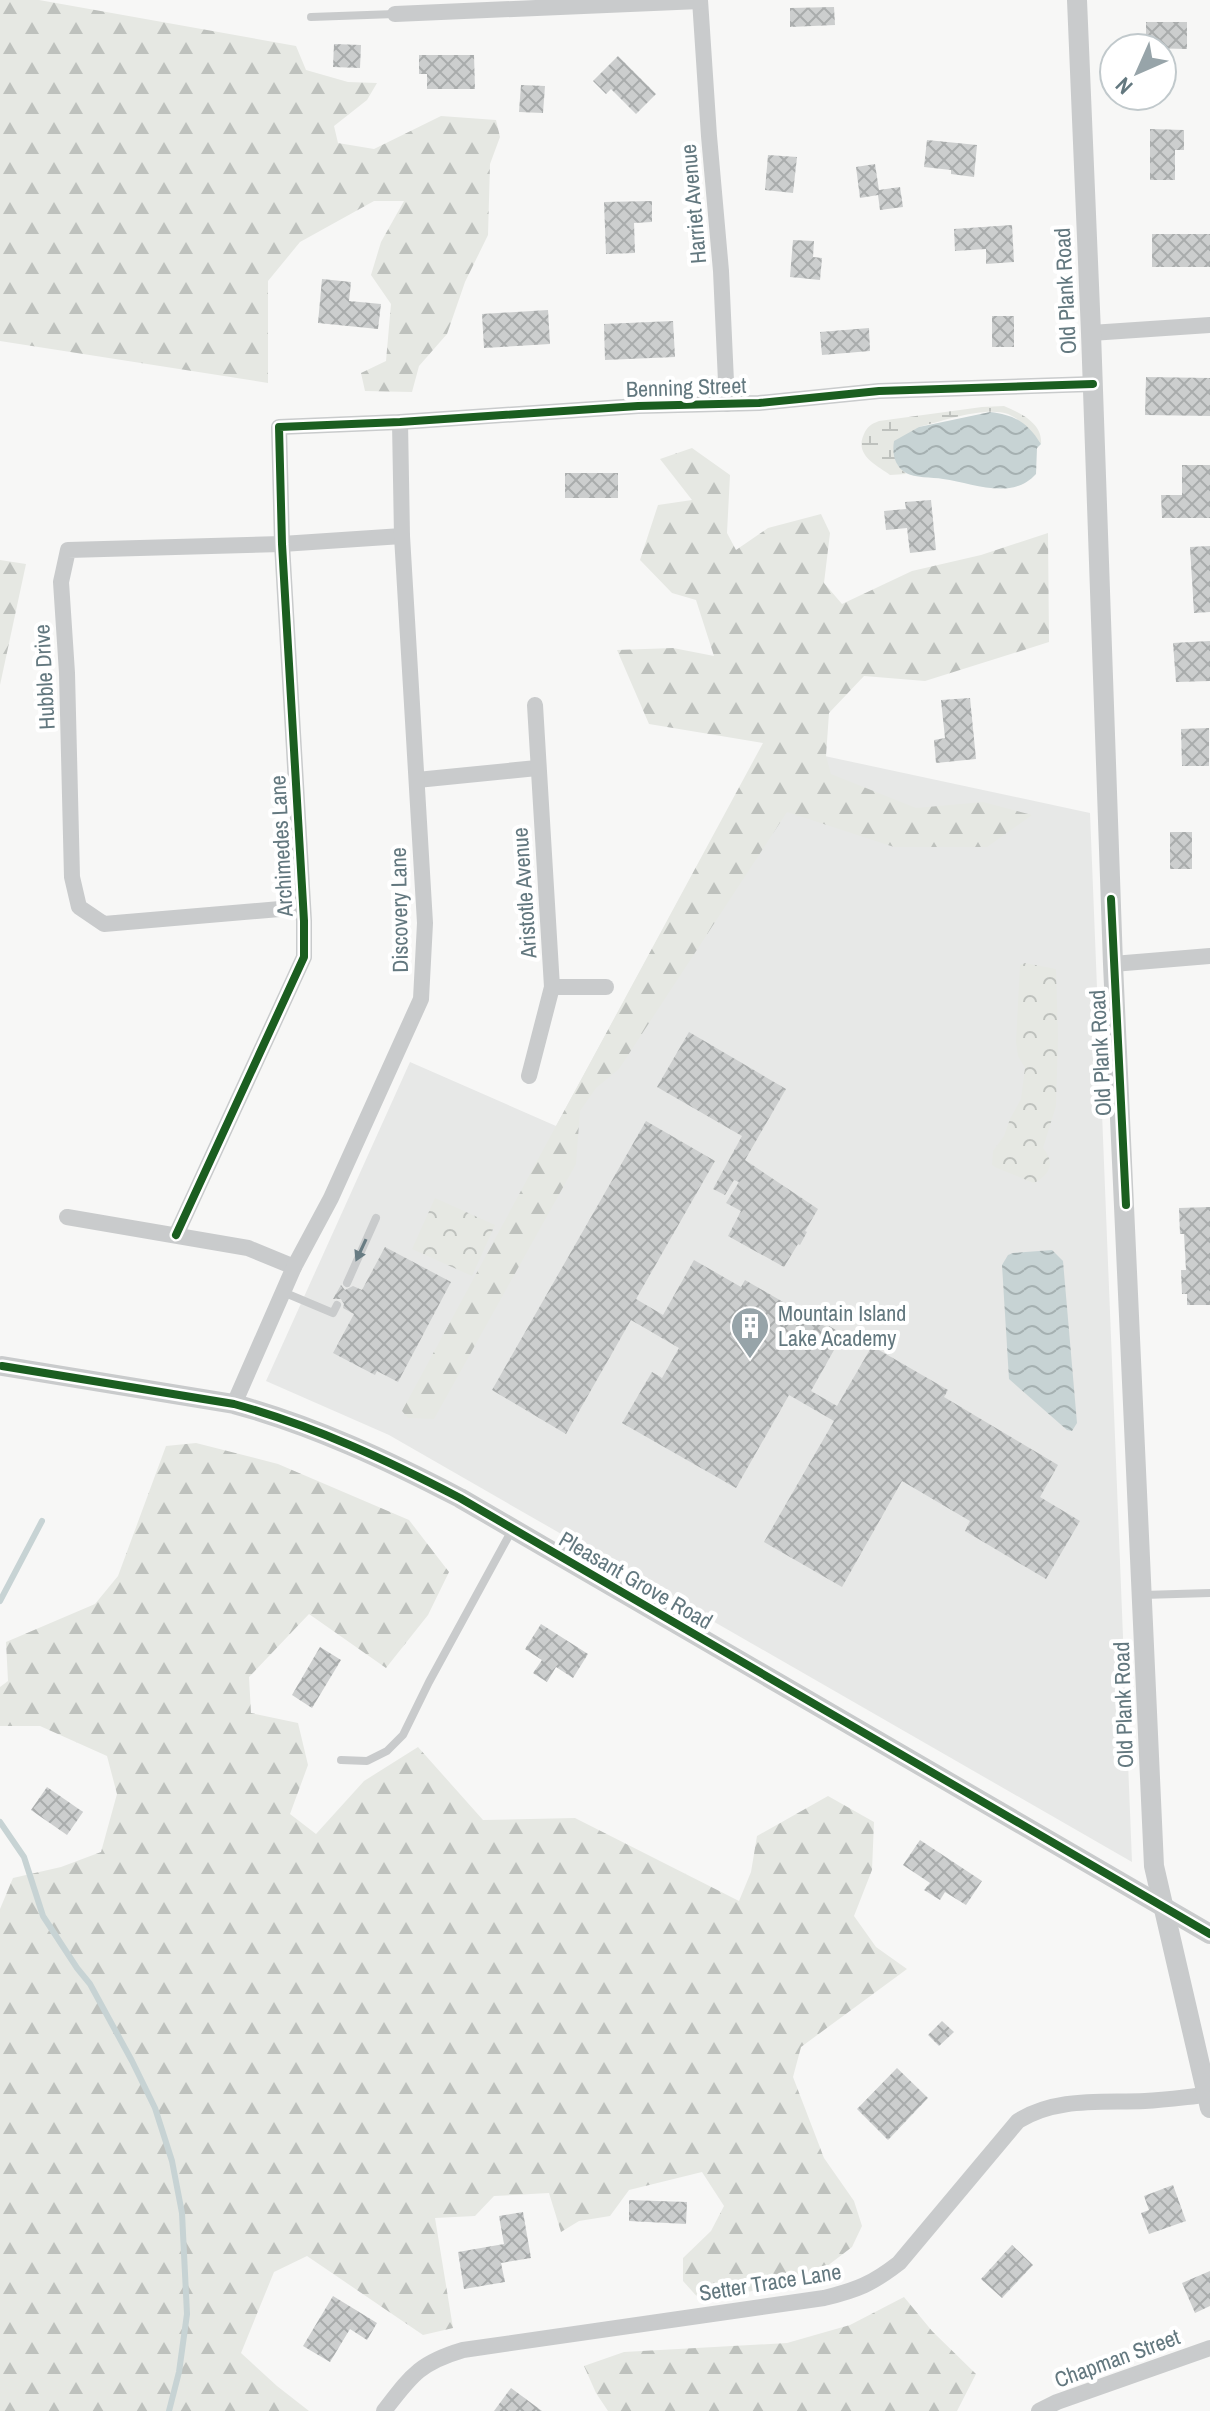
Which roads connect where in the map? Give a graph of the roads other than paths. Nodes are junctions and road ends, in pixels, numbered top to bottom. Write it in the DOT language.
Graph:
graph roads {
  1 [pos="1077,0"];
  2 [pos="700,1"];
  3 [pos="395,14"];
  4 [pos="311,17"];
  5 [pos="1210,325"];
  6 [pos="1091,333"];
  7 [pos="1093,384"];
  8 [pos="727,404"];
  9 [pos="400,422"];
  10 [pos="279,427"];
  11 [pos="402,536"];
  12 [pos="282,544"];
  13 [pos="535,705"];
  14 [pos="537,768"];
  15 [pos="417,780"];
  16 [pos="303,907"];
  17 [pos="1210,956"];
  18 [pos="1113,964"];
  19 [pos="552,987"];
  20 [pos="606,987"];
  21 [pos="529,1076"];
  22 [pos="67,1217"];
  23 [pos="376,1218"];
  24 [pos="176,1235"];
  25 [pos="294,1267"];
  26 [pos="347,1283"];
  27 [pos="283,1292"];
  28 [pos="337,1305"];
  29 [pos="1,1365"];
  30 [pos="234,1404"];
  31 [pos="513,1529"];
  32 [pos="1210,1593"];
  33 [pos="1142,1595"];
  34 [pos="341,1760"];
  35 [pos="1162,1907"];
  36 [pos="1210,1934"];
  37 [pos="1208,2101"];
  38 [pos="1210,2348"];
  39 [pos="384,2411"];
  40 [pos="1039,2411"];
  1 -- 6 [label="street, Old Plank Road"];
  2 -- 3 [label="street"];
  2 -- 8 [label="street, Harriet Avenue"];
  3 -- 4 [label="lane"];
  5 -- 6 [label="street"];
  6 -- 7 [label="street, Old Plank Road"];
  7 -- 8 [label="street, Benning Street"];
  7 -- 18 [label="street, Old Plank Road"];
  8 -- 9 [label="street, Benning Street"];
  9 -- 10 [label="street, Benning Street"];
  9 -- 11 [label="street, Discovery Lane"];
  10 -- 12 [label="street, Archimedes Lane"];
  11 -- 12 [label="street, Hubble Drive"];
  11 -- 15 [label="street, Discovery Lane"];
  12 -- 16 [label="street, Archimedes Lane"];
  12 -- 16 [label="street, Hubble Drive"];
  13 -- 14 [label="street, Aristotle Avenue"];
  14 -- 15 [label="street"];
  14 -- 19 [label="street, Aristotle Avenue"];
  15 -- 25 [label="street, Discovery Lane"];
  16 -- 24 [label="street, Archimedes Lane"];
  17 -- 18 [label="street"];
  18 -- 33 [label="street, Old Plank Road"];
  19 -- 20 [label="street"];
  19 -- 21 [label="street, Aristotle Avenue"];
  22 -- 24 [label="street"];
  23 -- 26 [label="lane, one-way"];
  24 -- 25 [label="street"];
  25 -- 27 [label="street, Discovery Lane"];
  27 -- 28 [label="lane"];
  27 -- 30 [label="street, Discovery Lane"];
  29 -- 30 [label="street, Pleasant Grove Road"];
  30 -- 31 [label="street, Pleasant Grove Road"];
  31 -- 34 [label="lane"];
  31 -- 35 [label="street, Pleasant Grove Road"];
  32 -- 33 [label="lane"];
  33 -- 35 [label="street, Old Plank Road"];
  35 -- 36 [label="street, Pleasant Grove Road"];
  35 -- 37 [label="street, Old Plank Road"];
  37 -- 39 [label="street, Setter Trace Lane"];
  38 -- 40 [label="street, Chapman Street"];
}
